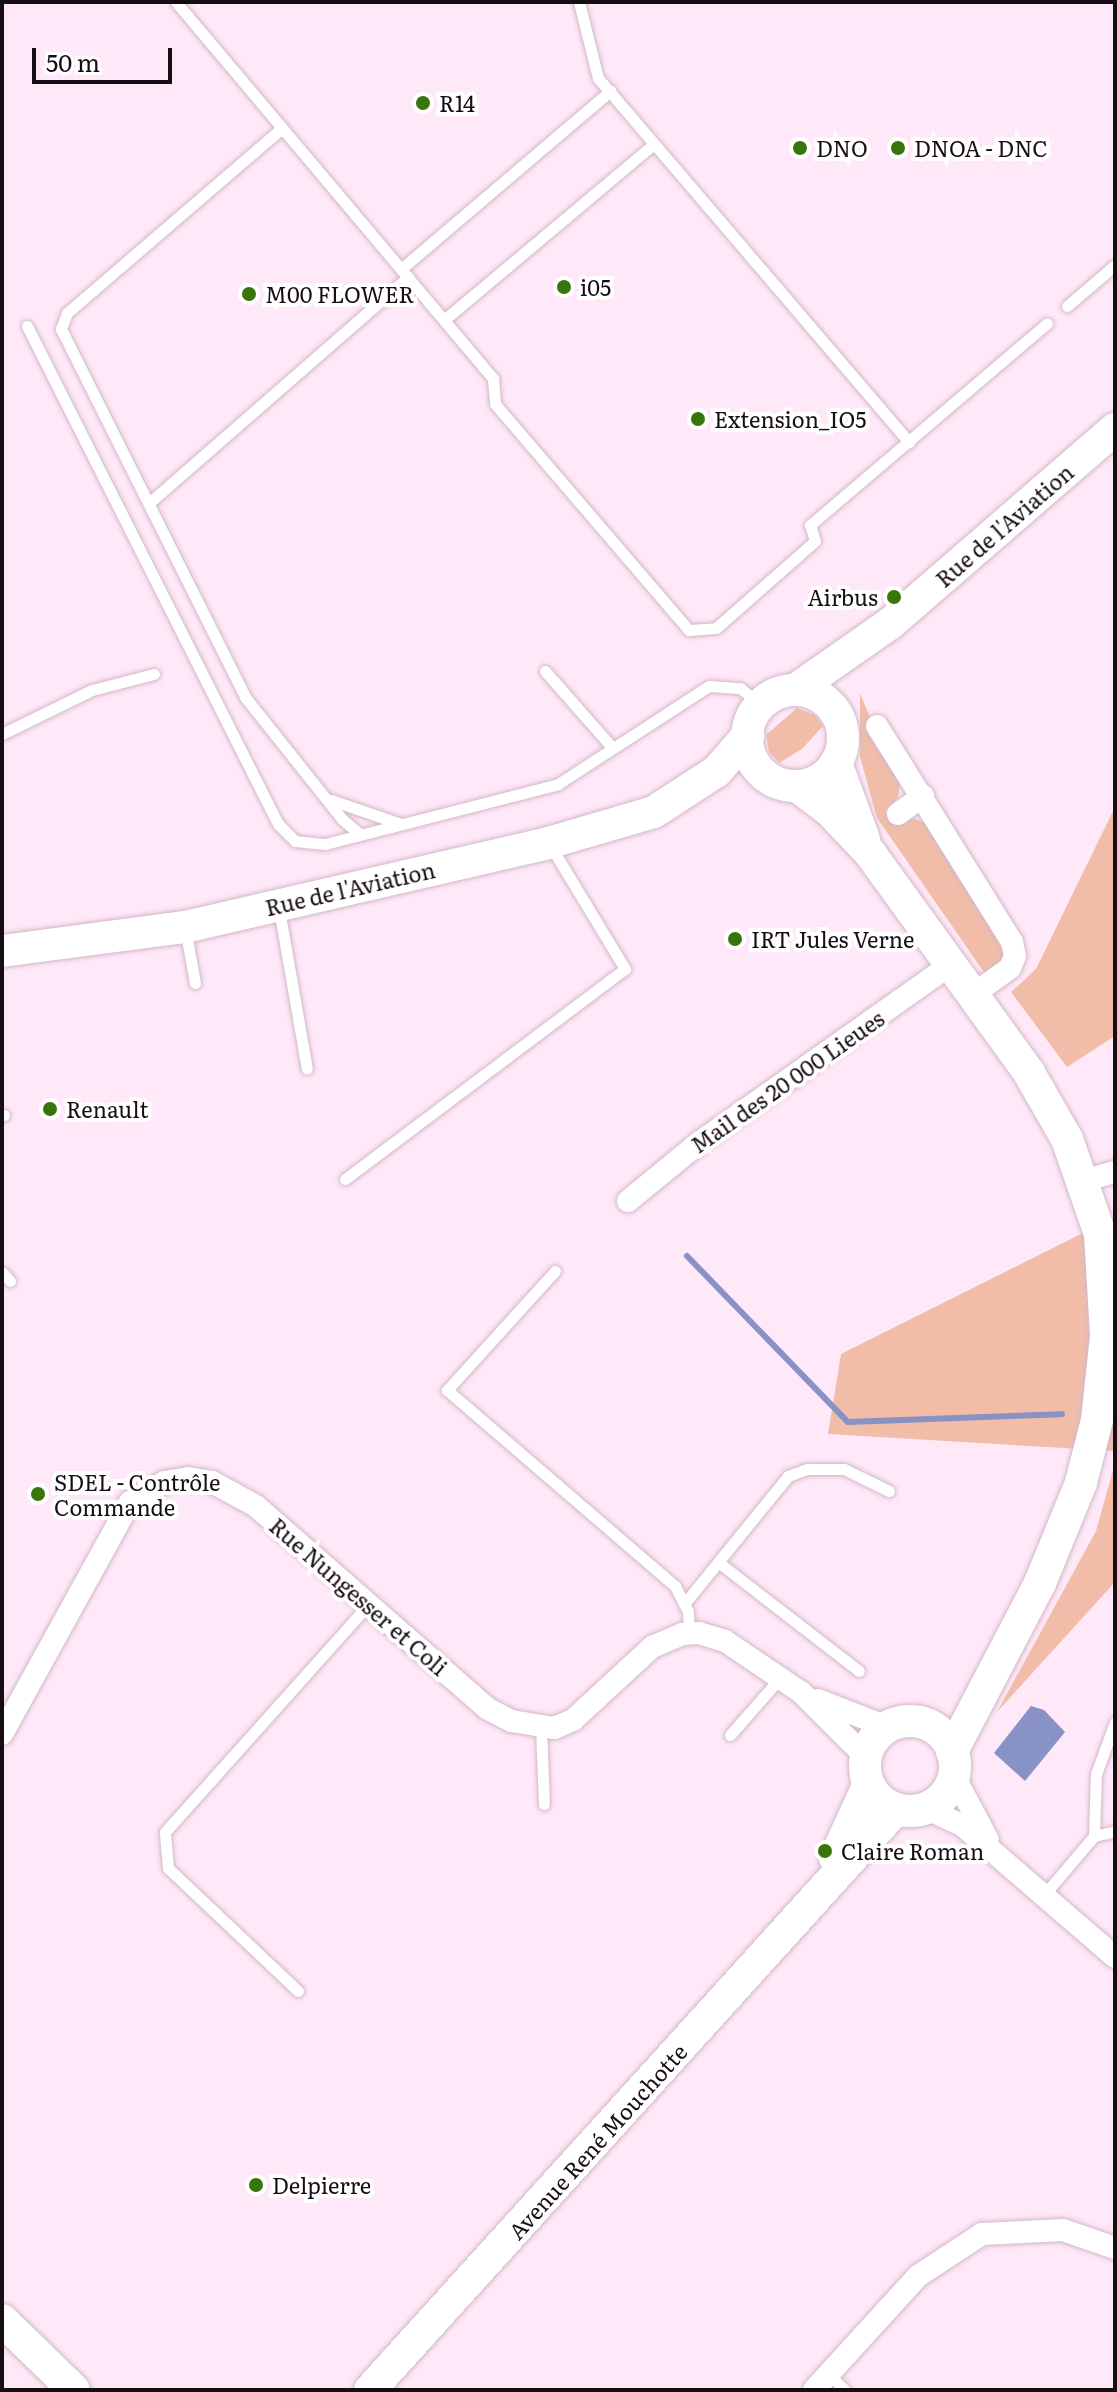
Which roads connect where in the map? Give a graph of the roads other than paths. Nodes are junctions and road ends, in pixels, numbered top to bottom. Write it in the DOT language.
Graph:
graph roads {
  1 [pos="176,2"];
  2 [pos="579,2"];
  3 [pos="610,91"];
  4 [pos="282,128"];
  5 [pos="654,144"];
  6 [pos="1115,265"];
  7 [pos="404,273"];
  8 [pos="1067,306"];
  9 [pos="444,320"];
  10 [pos="1047,323"];
  11 [pos="27,326"];
  12 [pos="1115,429"];
  13 [pos="909,442"];
  14 [pos="149,503"];
  15 [pos="892,622"];
  16 [pos="545,671"];
  17 [pos="154,674"];
  18 [pos="795,690"];
  19 [pos="761,705"];
  20 [pos="838,718"];
  21 [pos="877,726"];
  22 [pos="2,734"];
  23 [pos="748,735"];
  24 [pos="611,746"];
  25 [pos="836,763"];
  26 [pos="786,784"];
  27 [pos="689,790"];
  28 [pos="923,796"];
  29 [pos="331,800"];
  30 [pos="898,814"];
  31 [pos="402,824"];
  32 [pos="361,835"];
  33 [pos="548,843"];
  34 [pos="870,853"];
  35 [pos="278,905"];
  36 [pos="185,927"];
  37 [pos="2,951"];
  38 [pos="949,966"];
  39 [pos="195,983"];
  40 [pos="971,996"];
  41 [pos="307,1069"];
  42 [pos="1115,1172"];
  43 [pos="345,1179"];
  44 [pos="1083,1181"];
  45 [pos="628,1201"];
  46 [pos="555,1271"];
  47 [pos="889,1491"];
  48 [pos="718,1562"];
  49 [pos="369,1604"];
  50 [pos="684,1604"];
  51 [pos="689,1634"];
  52 [pos="997,1658"];
  53 [pos="859,1671"];
  54 [pos="780,1678"];
  55 [pos="802,1693"];
  56 [pos="919,1721"];
  57 [pos="1115,1722"];
  58 [pos="541,1727"];
  59 [pos="887,1727"];
  60 [pos="2,1734"];
  61 [pos="730,1735"];
  62 [pos="953,1764"];
  63 [pos="867,1771"];
  64 [pos="544,1804"];
  65 [pos="911,1808"];
  66 [pos="1115,1831"];
  67 [pos="1094,1836"];
  68 [pos="1004,1864"];
  69 [pos="821,1890"];
  70 [pos="1043,1896"];
  71 [pos="1115,1957"];
  72 [pos="298,1991"];
  73 [pos="1115,2248"];
  74 [pos="2,2320"];
  75 [pos="821,2382"];
  76 [pos="74,2390"];
  77 [pos="370,2390"];
  78 [pos="845,2390"];
  1 -- 4 [label="lane"];
  2 -- 3 [label="lane"];
  3 -- 5 [label="lane"];
  3 -- 7 [label="lane"];
  4 -- 7 [label="lane"];
  4 -- 14 [label="lane"];
  5 -- 9 [label="lane"];
  5 -- 13 [label="lane"];
  6 -- 8 [label="lane"];
  7 -- 9 [label="lane"];
  7 -- 14 [label="lane"];
  9 -- 13 [label="lane"];
  10 -- 13 [label="lane"];
  11 -- 32 [label="lane"];
  12 -- 15 [label="street, Rue de l'Aviation"];
  14 -- 29 [label="lane"];
  15 -- 18 [label="street, Rue de l'Aviation"];
  15 -- 20 [label="street, Rue de l'Aviation"];
  16 -- 24 [label="lane"];
  17 -- 22 [label="lane"];
  18 -- 19 [label="street"];
  18 -- 20 [label="street"];
  19 -- 23 [label="street"];
  19 -- 24 [label="lane"];
  20 -- 25 [label="street"];
  21 -- 28 [label="street"];
  23 -- 26 [label="street"];
  23 -- 27 [label="street, Rue de l'Aviation"];
  24 -- 31 [label="lane"];
  25 -- 26 [label="street"];
  25 -- 34 [label="street"];
  26 -- 27 [label="street, Rue de l'Aviation"];
  26 -- 34 [label="street"];
  27 -- 33 [label="street, Rue de l'Aviation"];
  28 -- 30 [label="street"];
  28 -- 40 [label="street"];
  29 -- 31 [label="lane"];
  29 -- 32 [label="lane"];
  31 -- 32 [label="lane"];
  33 -- 35 [label="street, Rue de l'Aviation"];
  33 -- 43 [label="lane"];
  34 -- 38 [label="street"];
  35 -- 36 [label="street, Rue de l'Aviation"];
  35 -- 41 [label="lane"];
  36 -- 37 [label="street, Rue de l'Aviation"];
  36 -- 39 [label="lane"];
  38 -- 40 [label="street"];
  38 -- 45 [label="street, Mail des 20 000 Lieues"];
  40 -- 44 [label="street"];
  42 -- 44 [label="street"];
  44 -- 52 [label="street"];
  46 -- 50 [label="lane"];
  47 -- 48 [label="lane"];
  48 -- 50 [label="lane"];
  48 -- 53 [label="lane"];
  49 -- 58 [label="street, Rue Nungesser et Coli"];
  49 -- 60 [label="street, Rue Nungesser et Coli"];
  49 -- 72 [label="lane"];
  50 -- 51 [label="lane"];
  51 -- 54 [label="street"];
  51 -- 58 [label="street"];
  52 -- 56 [label="street"];
  52 -- 62 [label="street"];
  54 -- 55 [label="street"];
  54 -- 61 [label="lane"];
  55 -- 59 [label="street"];
  55 -- 63 [label="street"];
  56 -- 59 [label="street"];
  56 -- 62 [label="street"];
  57 -- 67 [label="lane"];
  58 -- 64 [label="lane"];
  59 -- 63 [label="street"];
  62 -- 65 [label="street"];
  62 -- 68 [label="street"];
  63 -- 65 [label="street"];
  63 -- 69 [label="street, Avenue René Mouchotte"];
  65 -- 68 [label="street"];
  65 -- 69 [label="street, Avenue René Mouchotte"];
  66 -- 67 [label="lane"];
  67 -- 70 [label="lane"];
  68 -- 70 [label="street"];
  69 -- 77 [label="street, Avenue René Mouchotte"];
  70 -- 71 [label="street"];
  73 -- 75 [label="street"];
  74 -- 76 [label="street"];
  75 -- 78 [label="lane"];
}
